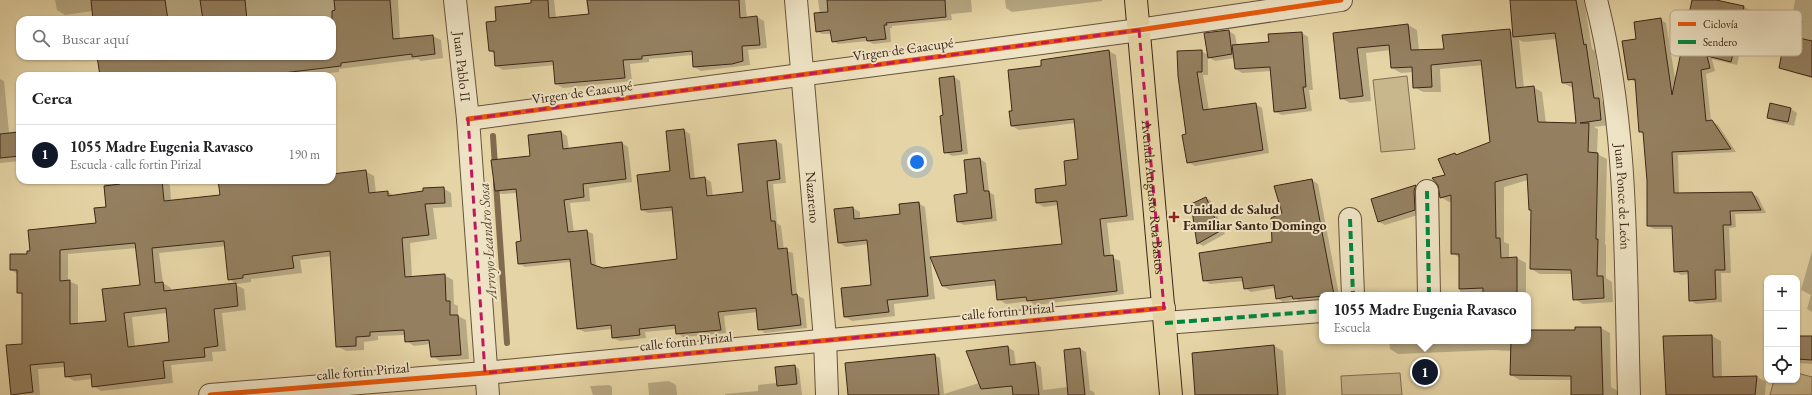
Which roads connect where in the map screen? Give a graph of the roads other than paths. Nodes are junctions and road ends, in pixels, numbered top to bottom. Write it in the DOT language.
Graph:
graph roads {
  1 [pos="455,0"];
  2 [pos="796,0"];
  3 [pos="1136,0"];
  4 [pos="1341,0"];
  5 [pos="1596,0"];
  6 [pos="1139,30"];
  7 [pos="803,74"];
  8 [pos="468,119"];
  9 [pos="1427,191"];
  10 [pos="1350,219"];
  11 [pos="1353,292"];
  12 [pos="1429,292"];
  13 [pos="1319,311"];
  14 [pos="1164,316"];
  15 [pos="825,339"];
  16 [pos="485,373"];
  17 [pos="1168,392"];
  18 [pos="210,395"];
  19 [pos="488,395"];
  20 [pos="827,395"];
  21 [pos="1629,395"];
  1 -- 8 [label="street, Juan Pablo II"];
  2 -- 7 [label="street, Nazareno"];
  3 -- 6 [label="main road, Avenida Augusto Roa Bastos"];
  4 -- 6 [label="street, Virgen de Caacupé"];
  5 -- 21 [label="street, Juan Ponce de León"];
  6 -- 7 [label="street, Virgen de Caacupé"];
  6 -- 14 [label="main road, Avenida Augusto Roa Bastos"];
  7 -- 8 [label="street, Virgen de Caacupé"];
  7 -- 15 [label="street, Nazareno"];
  8 -- 16 [label="street, Juan Pablo II"];
  9 -- 12 [label="street"];
  10 -- 11 [label="street"];
  13 -- 14 [label="street, calle fortin Pirizal"];
  14 -- 15 [label="street, calle fortin Pirizal"];
  14 -- 17 [label="main road, Avenida Augusto Roa Bastos"];
  15 -- 16 [label="street, calle fortin Pirizal"];
  15 -- 20 [label="street, Nazareno"];
  16 -- 18 [label="street, calle fortin Pirizal"];
  16 -- 19 [label="street, Juan Pablo II"];
}
